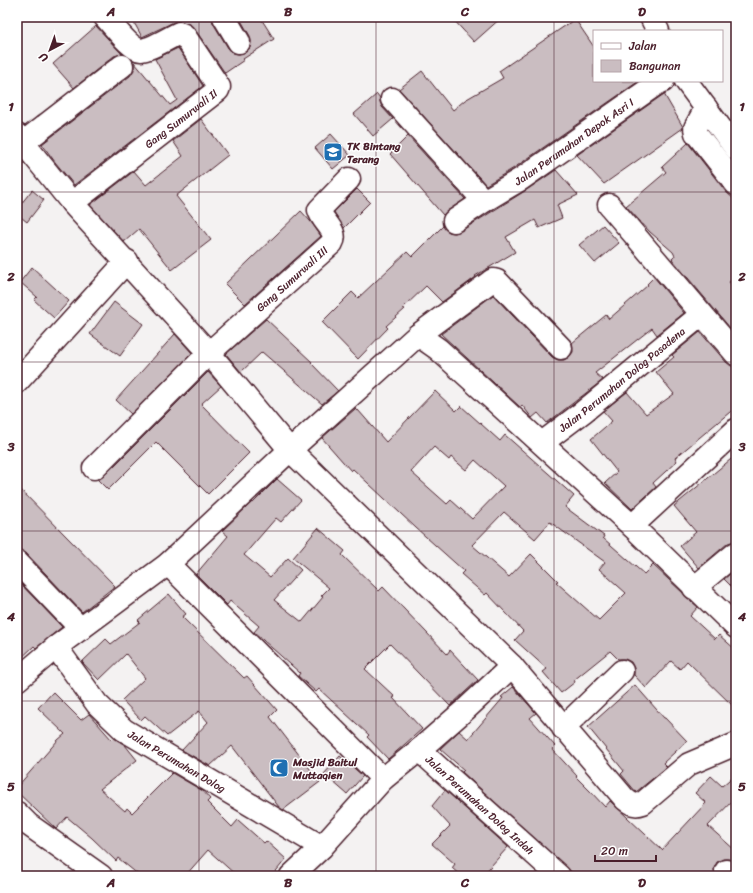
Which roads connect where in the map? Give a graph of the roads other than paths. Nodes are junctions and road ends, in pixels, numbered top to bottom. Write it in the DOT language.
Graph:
graph roads {
  1 [pos="106,17"];
  2 [pos="224,17"];
  3 [pos="651,17"];
  4 [pos="658,30"];
  5 [pos="239,42"];
  6 [pos="122,66"];
  7 [pos="661,82"];
  8 [pos="687,82"];
  9 [pos="392,99"];
  10 [pos="706,108"];
  11 [pos="21,138"];
  12 [pos="736,149"];
  13 [pos="349,179"];
  14 [pos="736,184"];
  15 [pos="484,202"];
  16 [pos="72,203"];
  17 [pos="608,205"];
  18 [pos="454,221"];
  19 [pos="127,262"];
  20 [pos="701,315"];
  21 [pos="418,335"];
  22 [pos="561,348"];
  23 [pos="209,353"];
  24 [pos="736,354"];
  25 [pos="17,382"];
  26 [pos="736,430"];
  27 [pos="542,443"];
  28 [pos="290,450"];
  29 [pos="94,468"];
  30 [pos="632,526"];
  31 [pos="736,553"];
  32 [pos="17,562"];
  33 [pos="168,564"];
  34 [pos="694,588"];
  35 [pos="736,627"];
  36 [pos="81,629"];
  37 [pos="56,647"];
  38 [pos="512,666"];
  39 [pos="622,671"];
  40 [pos="17,680"];
  41 [pos="563,728"];
  42 [pos="736,744"];
  43 [pos="419,750"];
  44 [pos="383,779"];
  45 [pos="17,813"];
  46 [pos="322,847"];
  47 [pos="101,876"];
  48 [pos="292,876"];
  49 [pos="558,876"];
  1 -- 16 [label="street, Gang Sumurwali II"];
  2 -- 5 [label="street"];
  3 -- 4 [label="street"];
  6 -- 11 [label="street"];
  7 -- 15 [label="street, Jalan Perumahan Depok Asri I"];
  8 -- 10 [label="street"];
  9 -- 15 [label="street"];
  10 -- 12 [label="street"];
  10 -- 14 [label="street"];
  11 -- 16 [label="street"];
  13 -- 23 [label="street, Gang Sumurwali III"];
  15 -- 18 [label="street, Jalan Perumahan Depok Asri I"];
  16 -- 19 [label="street"];
  17 -- 20 [label="street"];
  19 -- 23 [label="street"];
  19 -- 25 [label="street"];
  20 -- 24 [label="street"];
  20 -- 27 [label="street, Jalan Perumahan Dolog Pasadena"];
  21 -- 22 [label="street"];
  21 -- 27 [label="street"];
  21 -- 28 [label="street"];
  23 -- 28 [label="street"];
  23 -- 29 [label="street"];
  26 -- 30 [label="street"];
  27 -- 30 [label="street"];
  28 -- 33 [label="street"];
  28 -- 38 [label="street"];
  30 -- 34 [label="street"];
  31 -- 34 [label="street"];
  32 -- 36 [label="street"];
  33 -- 36 [label="street"];
  33 -- 44 [label="street"];
  34 -- 35 [label="street"];
  36 -- 37 [label="street"];
  37 -- 40 [label="street"];
  37 -- 46 [label="street, Jalan Perumahan Dolog"];
  38 -- 41 [label="street"];
  38 -- 43 [label="street"];
  39 -- 41 [label="street"];
  41 -- 42 [label="street"];
  43 -- 44 [label="street"];
  43 -- 49 [label="street, Jalan Perumahan Dolog Indah"];
  44 -- 46 [label="street"];
  45 -- 47 [label="street"];
  46 -- 48 [label="street"];
}
